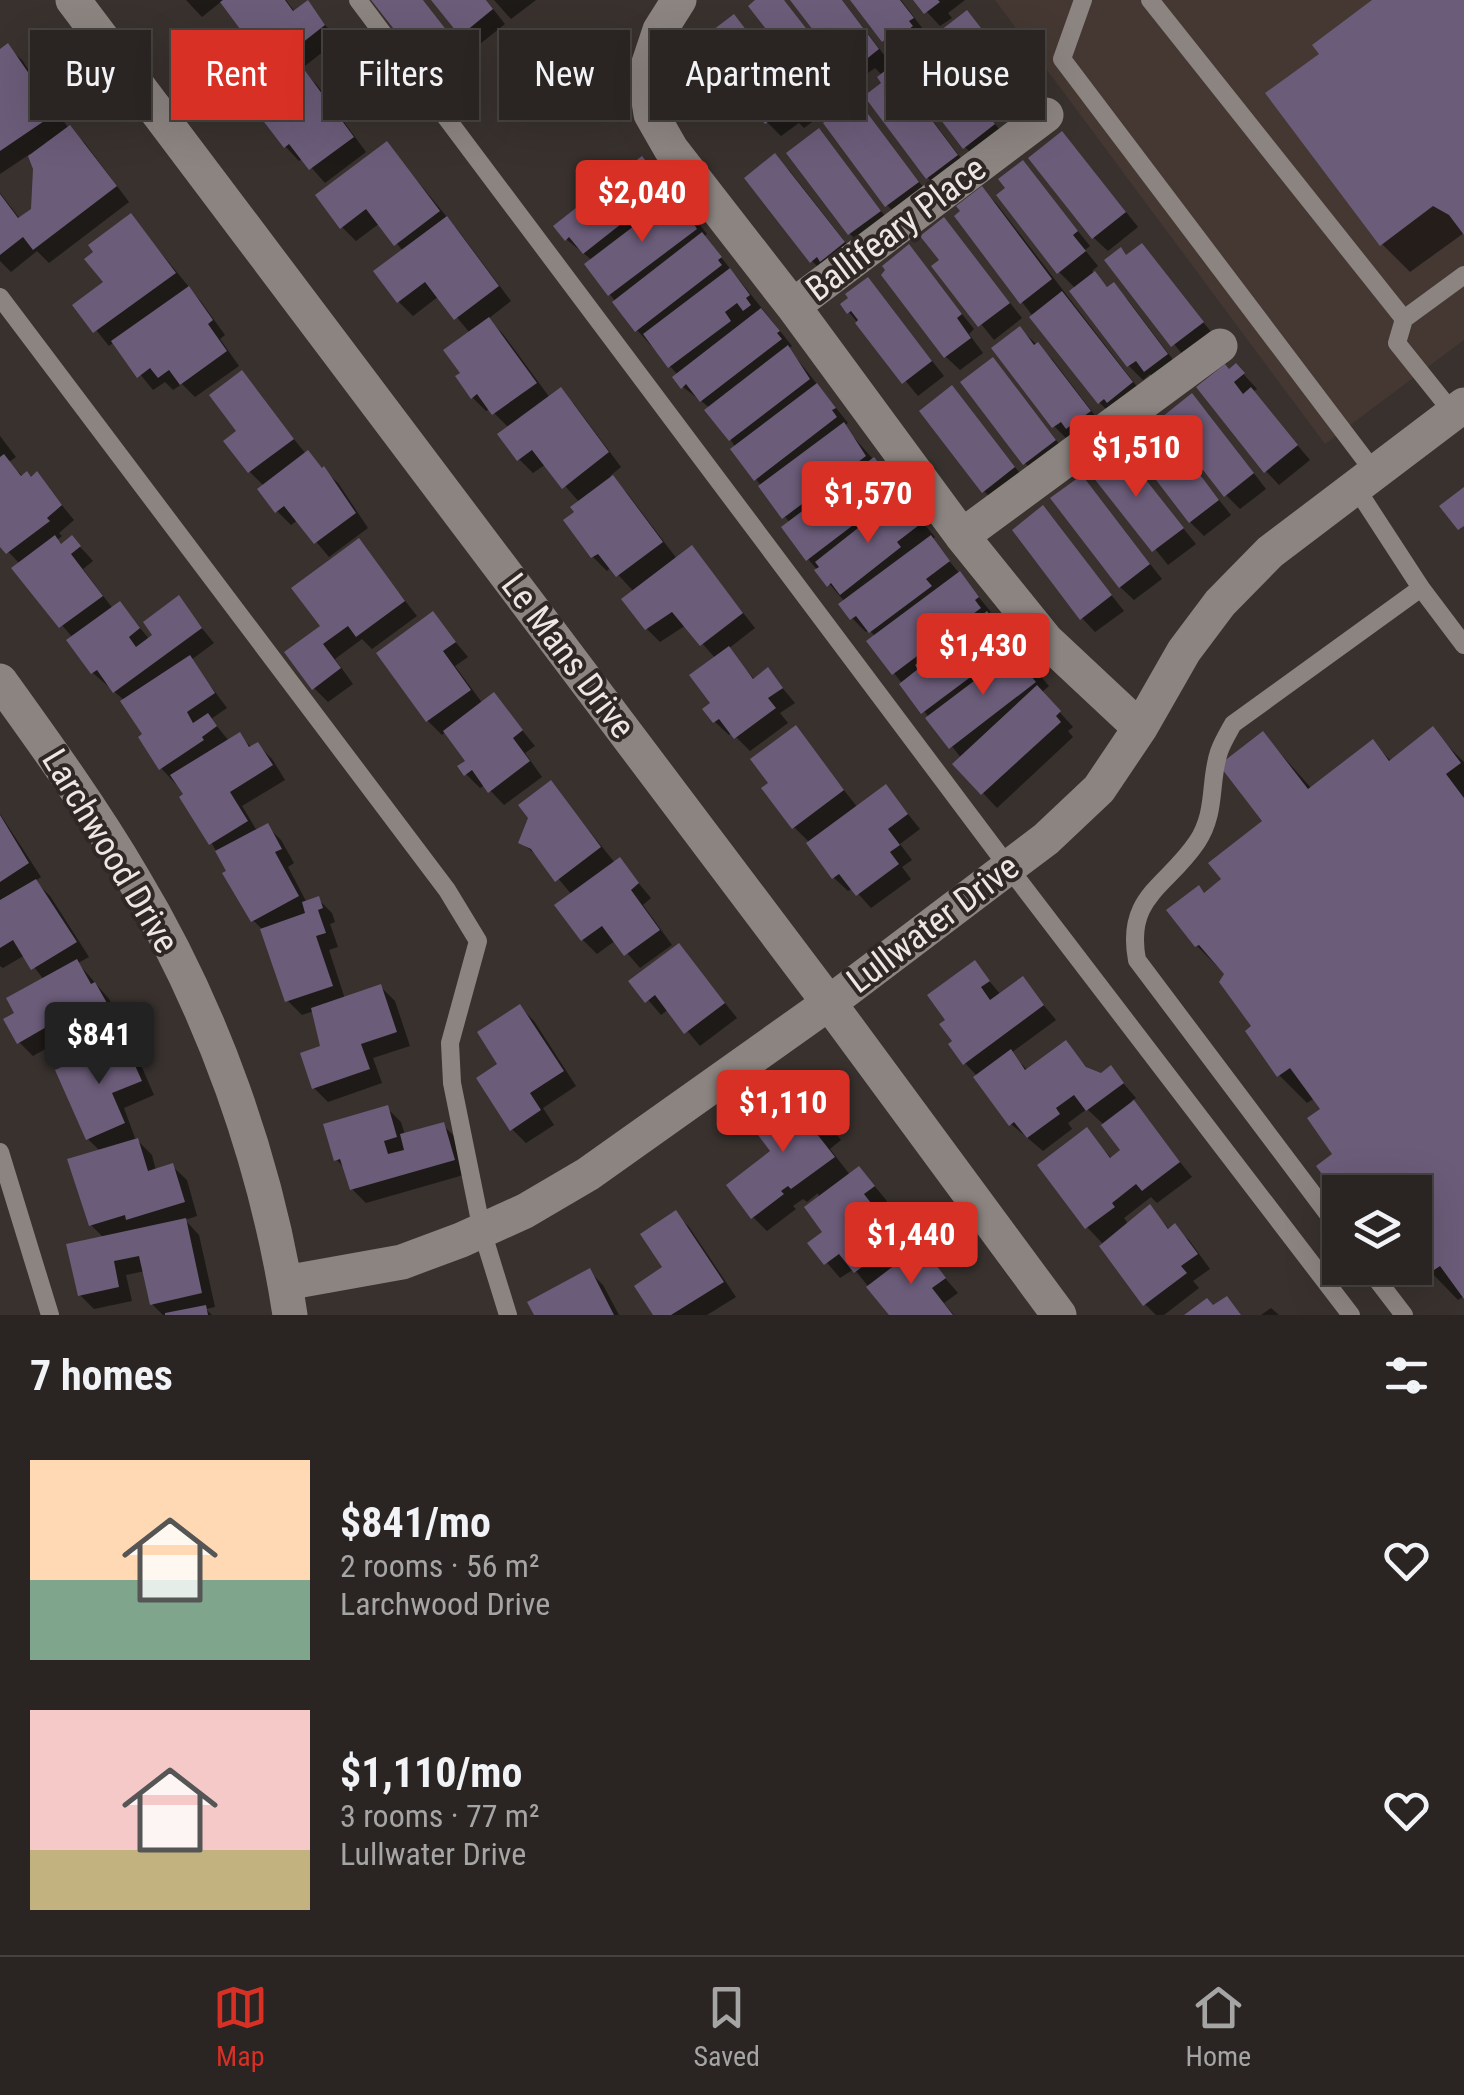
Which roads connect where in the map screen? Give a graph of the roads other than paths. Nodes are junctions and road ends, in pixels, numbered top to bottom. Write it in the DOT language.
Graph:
graph roads {
  1 [pos="73,0"];
  2 [pos="358,0"];
  3 [pos="679,0"];
  4 [pos="1084,0"];
  5 [pos="1150,0"];
  6 [pos="1046,115"];
  7 [pos="1464,275"];
  8 [pos="0,297"];
  9 [pos="793,306"];
  10 [pos="1404,319"];
  11 [pos="1220,346"];
  12 [pos="1459,409"];
  13 [pos="1365,480"];
  14 [pos="962,536"];
  15 [pos="1421,588"];
  16 [pos="1464,644"];
  17 [pos="0,681"];
  18 [pos="1140,728"];
  19 [pos="1008,868"];
  20 [pos="829,1002"];
  21 [pos="0,1152"];
  22 [pos="1322,1206"];
  23 [pos="482,1230"];
  24 [pos="1381,1285"];
  25 [pos="287,1299"];
  26 [pos="50,1315"];
  27 [pos="508,1315"];
  28 [pos="1059,1315"];
  29 [pos="1351,1315"];
  30 [pos="1404,1315"];
  1 -- 20 [label="street, Le Mans Drive"];
  2 -- 19 [label="lane"];
  3 -- 9 [label="street"];
  4 -- 13 [label="lane"];
  5 -- 10 [label="lane"];
  6 -- 9 [label="street, Ballifeary Place"];
  7 -- 10 [label="lane"];
  8 -- 23 [label="lane"];
  9 -- 14 [label="street"];
  10 -- 12 [label="lane"];
  11 -- 14 [label="street"];
  12 -- 13 [label="street, Lullwater Drive"];
  13 -- 15 [label="lane"];
  13 -- 18 [label="street, Lullwater Drive"];
  14 -- 18 [label="street"];
  15 -- 16 [label="lane"];
  15 -- 22 [label="lane"];
  17 -- 25 [label="street, Larchwood Drive"];
  18 -- 19 [label="street, Lullwater Drive"];
  19 -- 20 [label="street, Lullwater Drive"];
  19 -- 29 [label="lane"];
  20 -- 23 [label="street, Lullwater Drive"];
  20 -- 28 [label="street, Le Mans Drive"];
  21 -- 26 [label="lane"];
  23 -- 25 [label="street, Lullwater Drive"];
  23 -- 27 [label="lane"];
  24 -- 30 [label="lane"];
}
